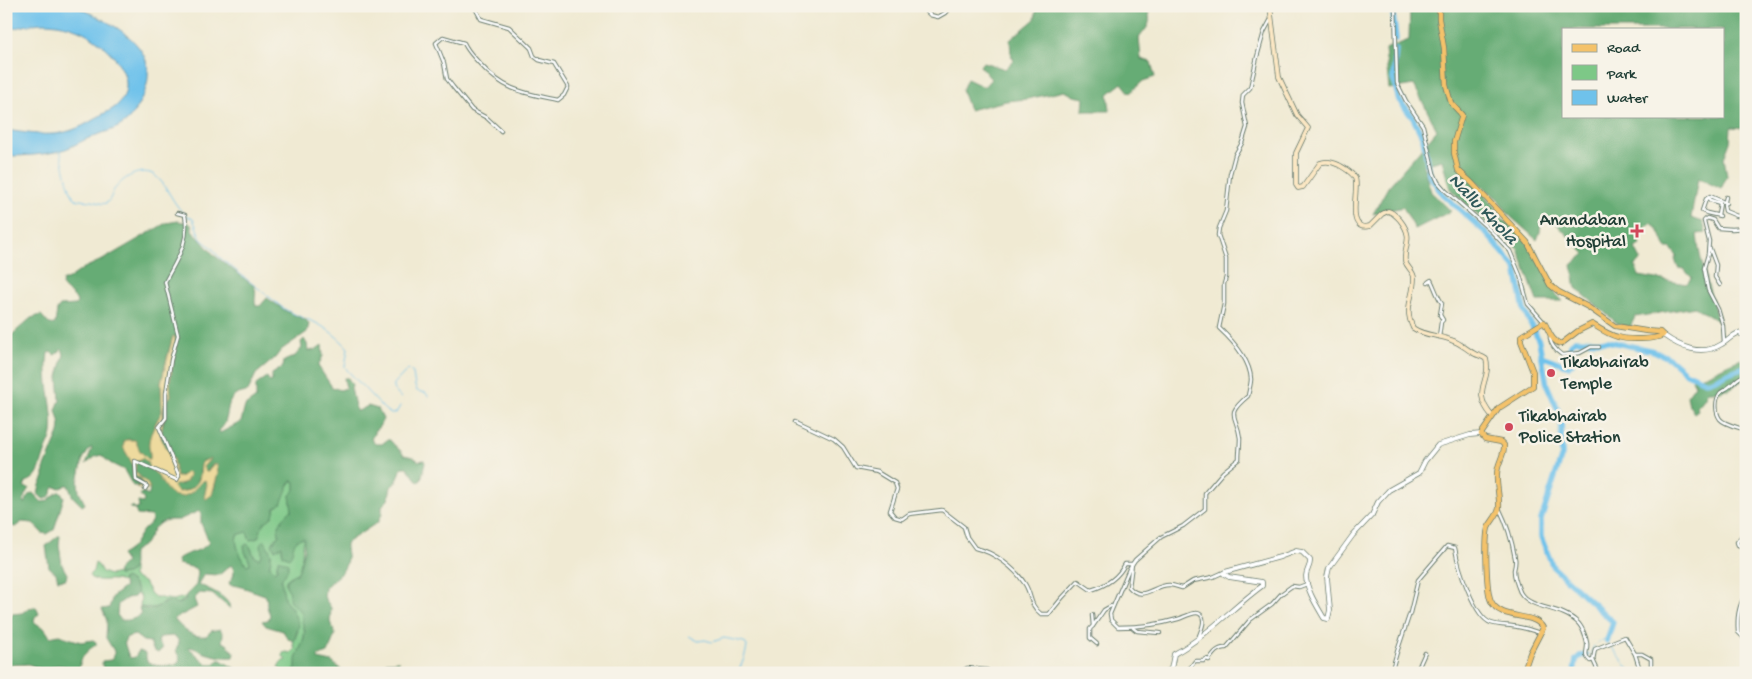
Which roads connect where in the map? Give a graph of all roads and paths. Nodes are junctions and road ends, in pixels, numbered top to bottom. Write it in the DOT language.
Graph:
graph roads {
  1 [pos="474,6"];
  2 [pos="921,6"];
  3 [pos="950,6"];
  4 [pos="1270,6"];
  5 [pos="1395,6"];
  6 [pos="1439,6"];
  7 [pos="1271,19"];
  8 [pos="501,131"];
  9 [pos="1726,197"];
  10 [pos="1708,198"];
  11 [pos="1726,203"];
  12 [pos="177,213"];
  13 [pos="1746,214"];
  14 [pos="1746,228"];
  15 [pos="1709,245"];
  16 [pos="1428,282"];
  17 [pos="1720,285"];
  18 [pos="1544,322"];
  19 [pos="1550,333"];
  20 [pos="1663,334"];
  21 [pos="1746,336"];
  22 [pos="1439,337"];
  23 [pos="1724,343"];
  24 [pos="1599,348"];
  25 [pos="1746,375"];
  26 [pos="1492,416"];
  27 [pos="796,421"];
  28 [pos="1746,430"];
  29 [pos="1481,434"];
  30 [pos="145,489"];
  31 [pos="1499,509"];
  32 [pos="1746,530"];
  33 [pos="1746,543"];
  34 [pos="1132,564"];
  35 [pos="1225,572"];
  36 [pos="1308,583"];
  37 [pos="1746,594"];
  38 [pos="1112,605"];
  39 [pos="1092,615"];
  40 [pos="1093,626"];
  41 [pos="1131,628"];
  42 [pos="1160,632"];
  43 [pos="1540,633"];
  44 [pos="1198,638"];
  45 [pos="1097,644"];
  46 [pos="1746,644"];
  47 [pos="1425,653"];
  48 [pos="1636,654"];
  49 [pos="1593,660"];
  50 [pos="1651,670"];
  51 [pos="960,673"];
  52 [pos="992,673"];
  53 [pos="1000,673"];
  54 [pos="1005,673"];
  55 [pos="1165,673"];
  56 [pos="1186,673"];
  57 [pos="1392,673"];
  58 [pos="1416,673"];
  59 [pos="1523,673"];
  60 [pos="1599,673"];
  61 [pos="1641,673"];
  1 -- 8 [label="street"];
  2 -- 3 [label="street"];
  4 -- 7 [label="main road"];
  5 -- 18 [label="street"];
  6 -- 20 [label="main road"];
  7 -- 22 [label="main road"];
  7 -- 34 [label="street"];
  9 -- 11 [label="street"];
  10 -- 10 [label="street"];
  10 -- 11 [label="street"];
  11 -- 13 [label="street"];
  12 -- 30 [label="street"];
  14 -- 15 [label="street"];
  15 -- 17 [label="street"];
  15 -- 23 [label="street"];
  16 -- 22 [label="street"];
  18 -- 19 [label="main road"];
  18 -- 26 [label="main road"];
  19 -- 20 [label="main road"];
  19 -- 24 [label="street"];
  20 -- 23 [label="street"];
  21 -- 23 [label="street"];
  22 -- 26 [label="main road"];
  25 -- 28 [label="street"];
  26 -- 29 [label="main road"];
  27 -- 34 [label="street"];
  29 -- 31 [label="main road"];
  29 -- 36 [label="street"];
  31 -- 43 [label="main road"];
  31 -- 49 [label="street"];
  32 -- 33 [label="street"];
  34 -- 35 [label="street"];
  34 -- 38 [label="street"];
  35 -- 36 [label="street"];
  35 -- 44 [label="street"];
  36 -- 56 [label="street"];
  37 -- 46 [label="street"];
  38 -- 40 [label="street"];
  38 -- 41 [label="street"];
  39 -- 40 [label="street"];
  40 -- 45 [label="street"];
  41 -- 42 [label="street"];
  41 -- 44 [label="street"];
  43 -- 57 [label="street"];
  43 -- 59 [label="main road"];
  44 -- 55 [label="street"];
  47 -- 58 [label="street"];
  48 -- 49 [label="street"];
  48 -- 50 [label="street"];
  48 -- 61 [label="street"];
  49 -- 60 [label="street"];
  51 -- 52 [label="street"];
  53 -- 54 [label="street"];
}
